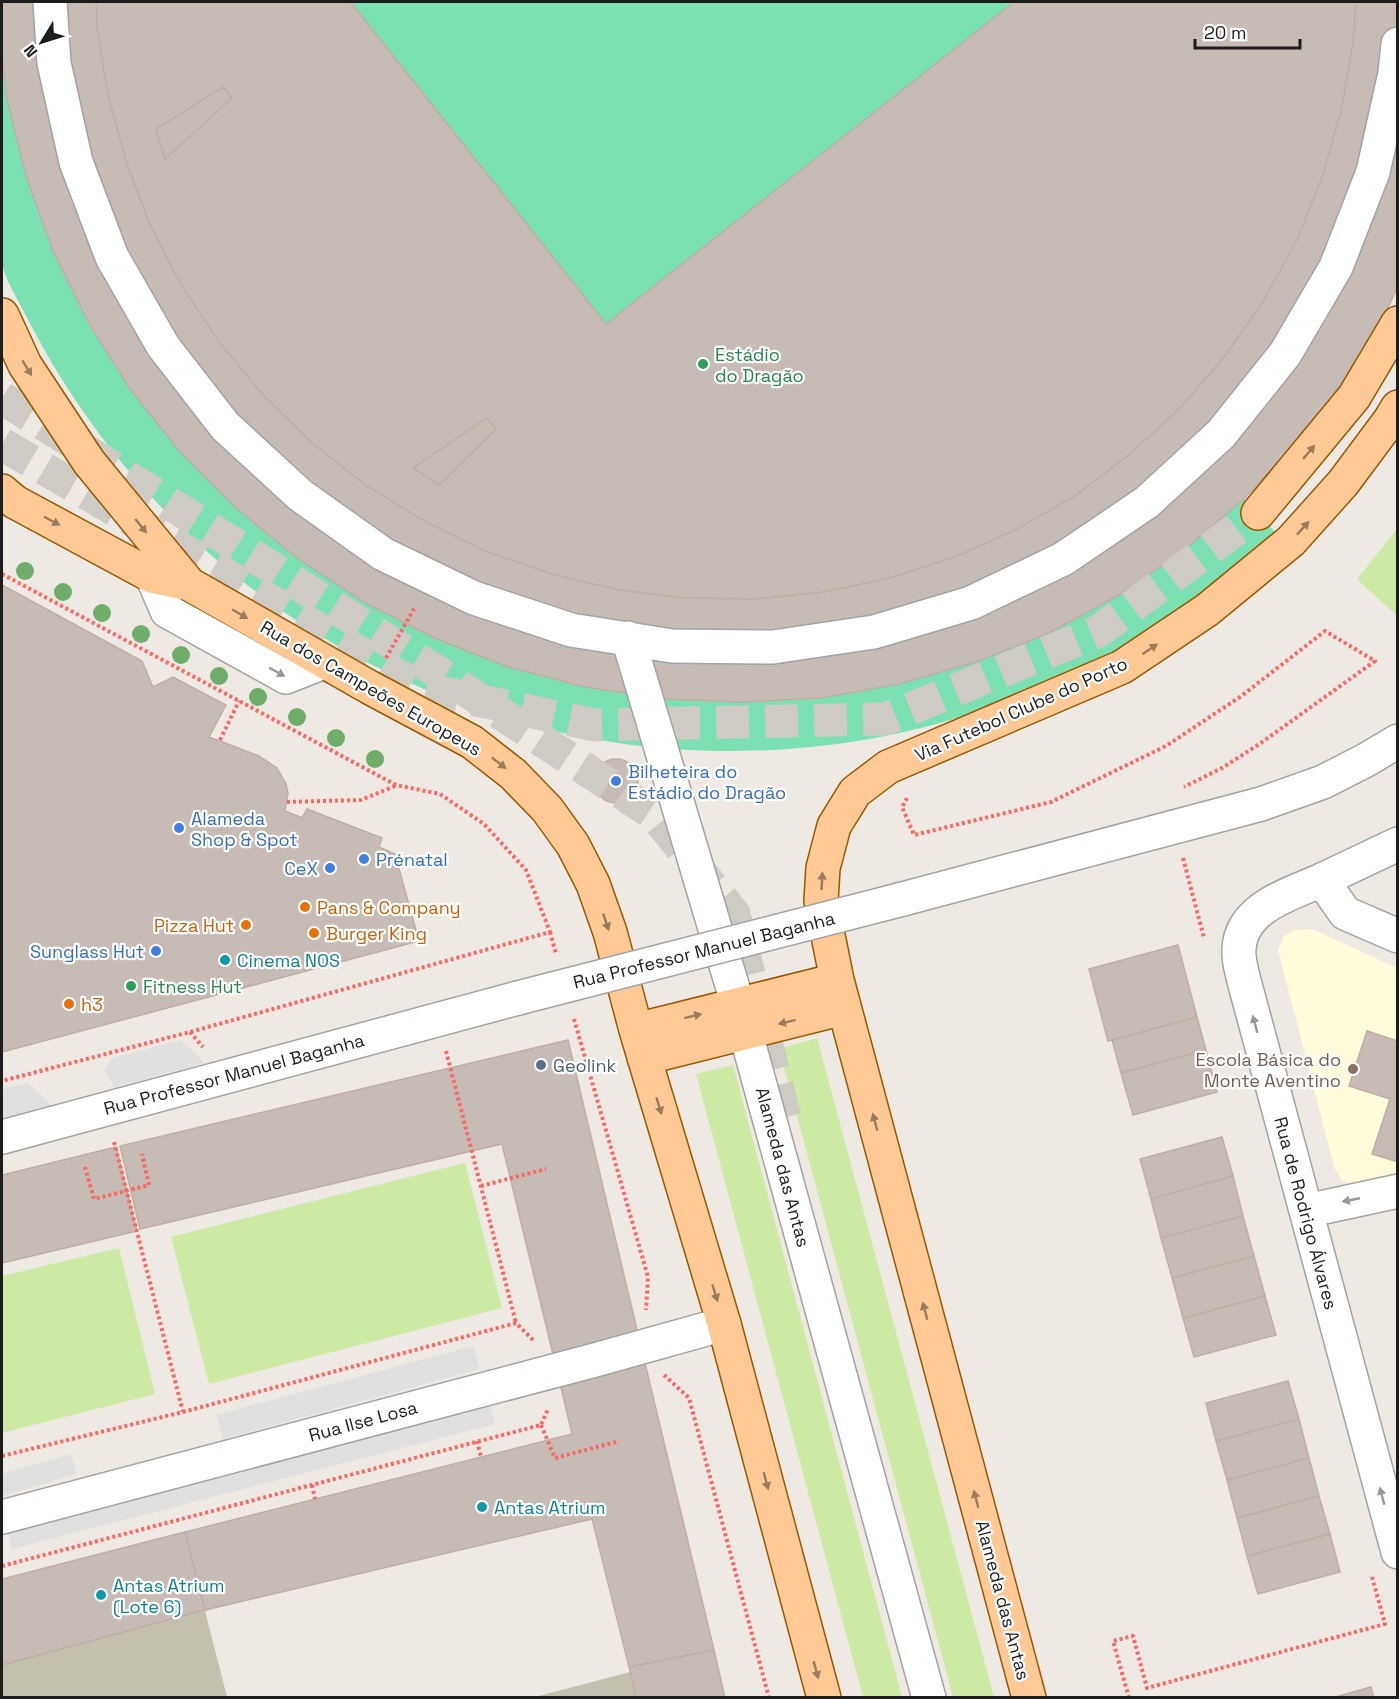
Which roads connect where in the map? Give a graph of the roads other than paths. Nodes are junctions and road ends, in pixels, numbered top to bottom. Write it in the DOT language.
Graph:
graph roads {
  1 [pos="50,2"];
  2 [pos="1398,44"];
  3 [pos="2,315"];
  4 [pos="1398,323"];
  5 [pos="1398,407"];
  6 [pos="2,491"];
  7 [pos="1258,513"];
  8 [pos="152,576"];
  9 [pos="189,584"];
  10 [pos="628,638"];
  11 [pos="324,662"];
  12 [pos="1398,741"];
  13 [pos="1398,844"];
  14 [pos="1322,880"];
  15 [pos="1398,936"];
  16 [pos="840,994"];
  17 [pos="742,1019"];
  18 [pos="640,1044"];
  19 [pos="2,1137"];
  20 [pos="1398,1191"];
  21 [pos="1306,1211"];
  22 [pos="724,1324"];
  23 [pos="2,1517"];
  24 [pos="1398,1552"];
  25 [pos="824,1698"];
  26 [pos="929,1698"];
  27 [pos="1029,1698"];
  1 -- 10 [label="street"];
  2 -- 10 [label="street"];
  3 -- 9 [label="main road, one-way"];
  7 -- 4 [label="main road, one-way"];
  16 -- 5 [label="main road, Via Futebol Clube do Porto, one-way"];
  6 -- 8 [label="main road, Rua dos Campeões Europeus, one-way"];
  8 -- 9 [label="main road, Rua dos Campeões Europeus"];
  8 -- 11 [label="street, one-way"];
  9 -- 11 [label="main road, Rua dos Campeões Europeus, one-way"];
  10 -- 17 [label="street, Alameda das Antas"];
  11 -- 18 [label="main road, Rua dos Campeões Europeus, one-way"];
  12 -- 19 [label="street, Rua Professor Manuel Baganha, bridge"];
  13 -- 14 [label="street, Rua de Rodrigo Álvares"];
  14 -- 15 [label="street"];
  21 -- 14 [label="street, Rua de Rodrigo Álvares, one-way"];
  16 -- 17 [label="main road"];
  27 -- 16 [label="main road, Alameda das Antas, one-way"];
  17 -- 18 [label="main road"];
  17 -- 26 [label="street, Alameda das Antas"];
  18 -- 22 [label="main road, one-way"];
  20 -- 21 [label="street, one-way"];
  24 -- 21 [label="street, Rua de Rodrigo Álvares, one-way"];
  22 -- 23 [label="street, Rua Ilse Losa"];
  22 -- 25 [label="main road, one-way"];
}
